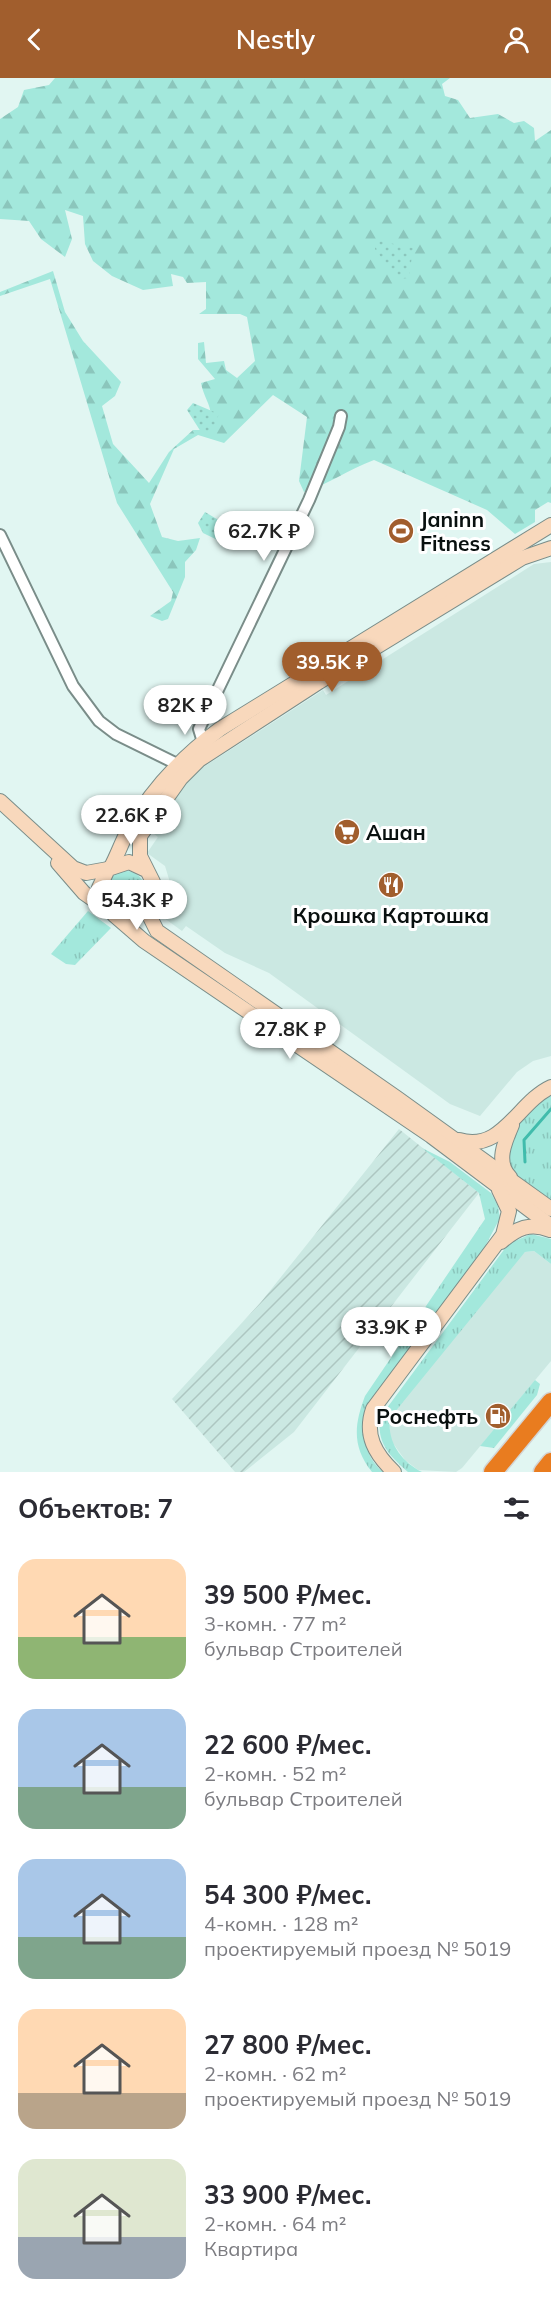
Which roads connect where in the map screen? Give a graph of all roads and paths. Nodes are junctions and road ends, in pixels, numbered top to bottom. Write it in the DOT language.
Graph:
graph roads {
  1 [pos="340,416"];
  2 [pos="551,525"];
  3 [pos="0,535"];
  4 [pos="551,548"];
  5 [pos="207,747"];
  6 [pos="177,764"];
  7 [pos="0,801"];
  8 [pos="23,823"];
  9 [pos="110,868"];
  10 [pos="146,870"];
  11 [pos="151,903"];
  12 [pos="109,911"];
  13 [pos="551,1087"];
  14 [pos="513,1121"];
  15 [pos="452,1137"];
  16 [pos="489,1180"];
  17 [pos="518,1185"];
  18 [pos="551,1209"];
  19 [pos="551,1228"];
  20 [pos="492,1250"];
  21 [pos="551,1402"];
  22 [pos="510,1452"];
  23 [pos="551,1462"];
  24 [pos="394,1472"];
  25 [pos="486,1472"];
  26 [pos="493,1472"];
  27 [pos="543,1472"];
  1 -- 5 [label="street"];
  2 -- 5 [label="street"];
  3 -- 6 [label="street"];
  4 -- 5 [label="street"];
  5 -- 6 [label="street"];
  5 -- 10 [label="street"];
  6 -- 9 [label="street"];
  7 -- 8 [label="street"];
  8 -- 9 [label="street"];
  8 -- 12 [label="street"];
  9 -- 10 [label="street"];
  9 -- 12 [label="street"];
  10 -- 11 [label="street"];
  11 -- 12 [label="street"];
  11 -- 15 [label="street"];
  12 -- 16 [label="street"];
  13 -- 14 [label="street"];
  14 -- 15 [label="street"];
  14 -- 17 [label="street"];
  15 -- 17 [label="street"];
  16 -- 19 [label="street"];
  16 -- 20 [label="street"];
  17 -- 18 [label="street"];
  19 -- 20 [label="street"];
  20 -- 24 [label="street"];
  21 -- 22 [label="highway"];
  22 -- 25 [label="street"];
  22 -- 26 [label="highway"];
  23 -- 27 [label="highway"];
}
